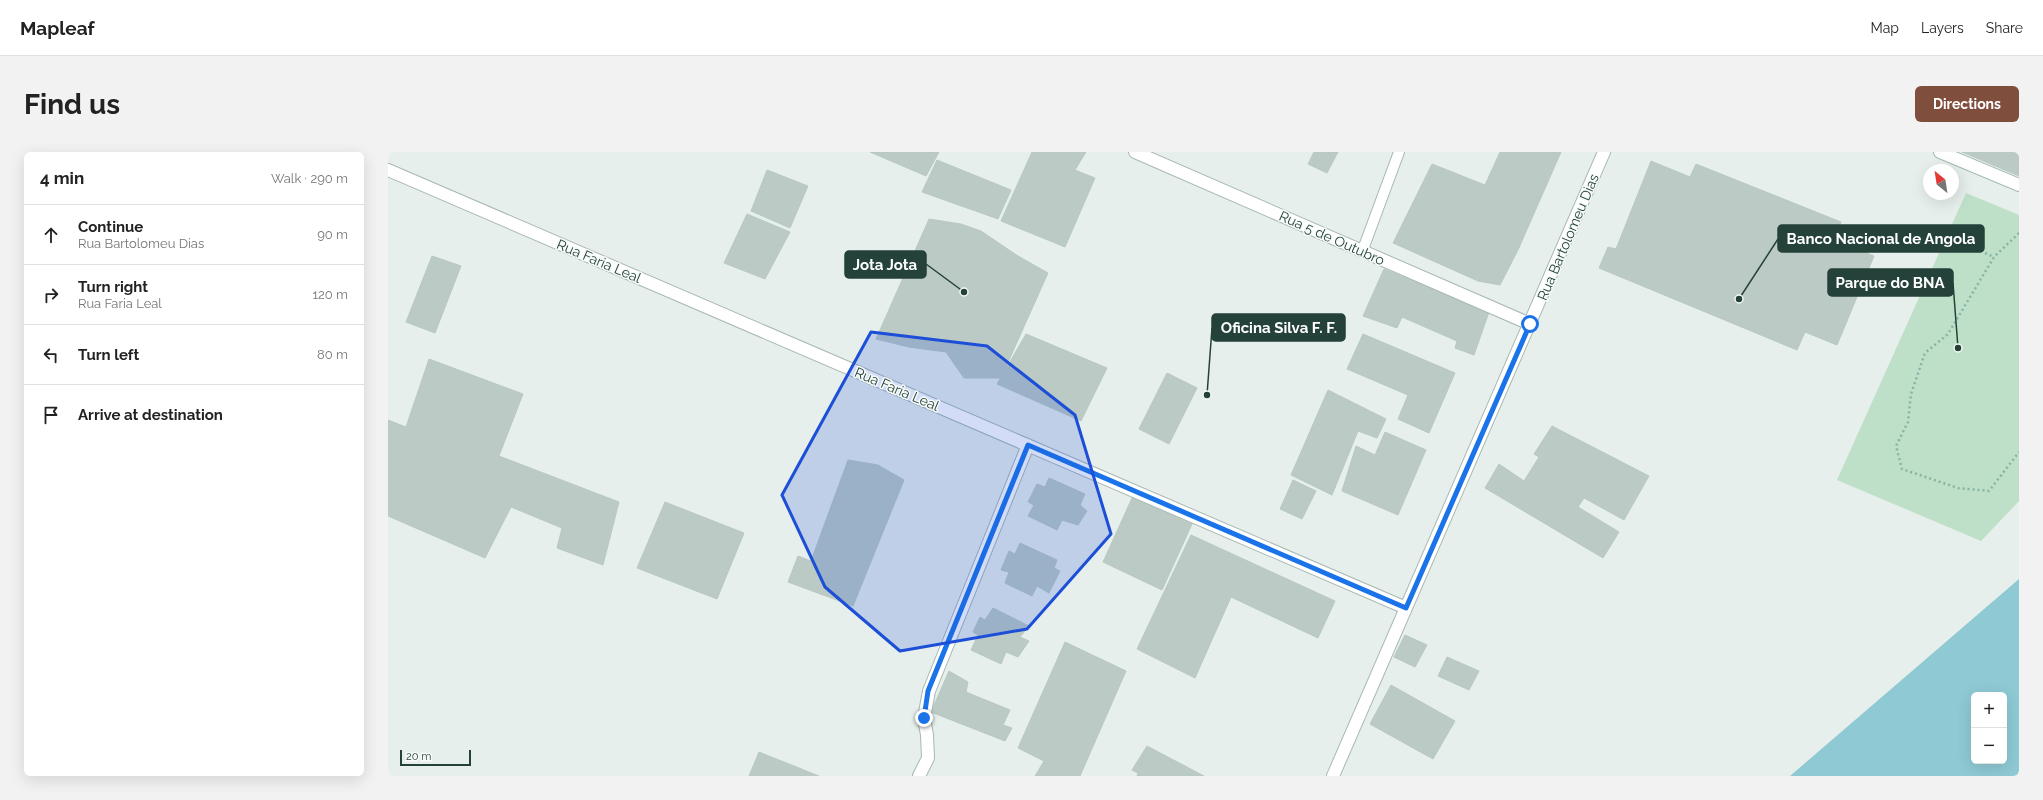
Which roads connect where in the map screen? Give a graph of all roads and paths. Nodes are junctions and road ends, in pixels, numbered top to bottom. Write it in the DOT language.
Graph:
graph roads {
  1 [pos="1135,152"];
  2 [pos="1399,152"];
  3 [pos="1604,152"];
  4 [pos="1940,152"];
  5 [pos="388,170"];
  6 [pos="2019,185"];
  7 [pos="1932,226"];
  8 [pos="2019,233"];
  9 [pos="1362,252"];
  10 [pos="1994,257"];
  11 [pos="1530,324"];
  12 [pos="1028,445"];
  13 [pos="2019,452"];
  14 [pos="1406,608"];
  15 [pos="919,776"];
  16 [pos="1333,776"];
  1 -- 9 [label="street, Rua 5 de Outubro"];
  2 -- 9 [label="lane"];
  3 -- 11 [label="street, Rua Bartolomeu Dias"];
  4 -- 6 [label="street"];
  5 -- 12 [label="street, Rua Faria Leal"];
  7 -- 10 [label="path"];
  8 -- 10 [label="path"];
  9 -- 11 [label="street, Rua 5 de Outubro"];
  10 -- 13 [label="path"];
  11 -- 14 [label="street, Rua Bartolomeu Dias"];
  12 -- 14 [label="street, Rua Faria Leal"];
  12 -- 15 [label="street"];
  14 -- 16 [label="street, Rua Bartolomeu Dias"];
}
